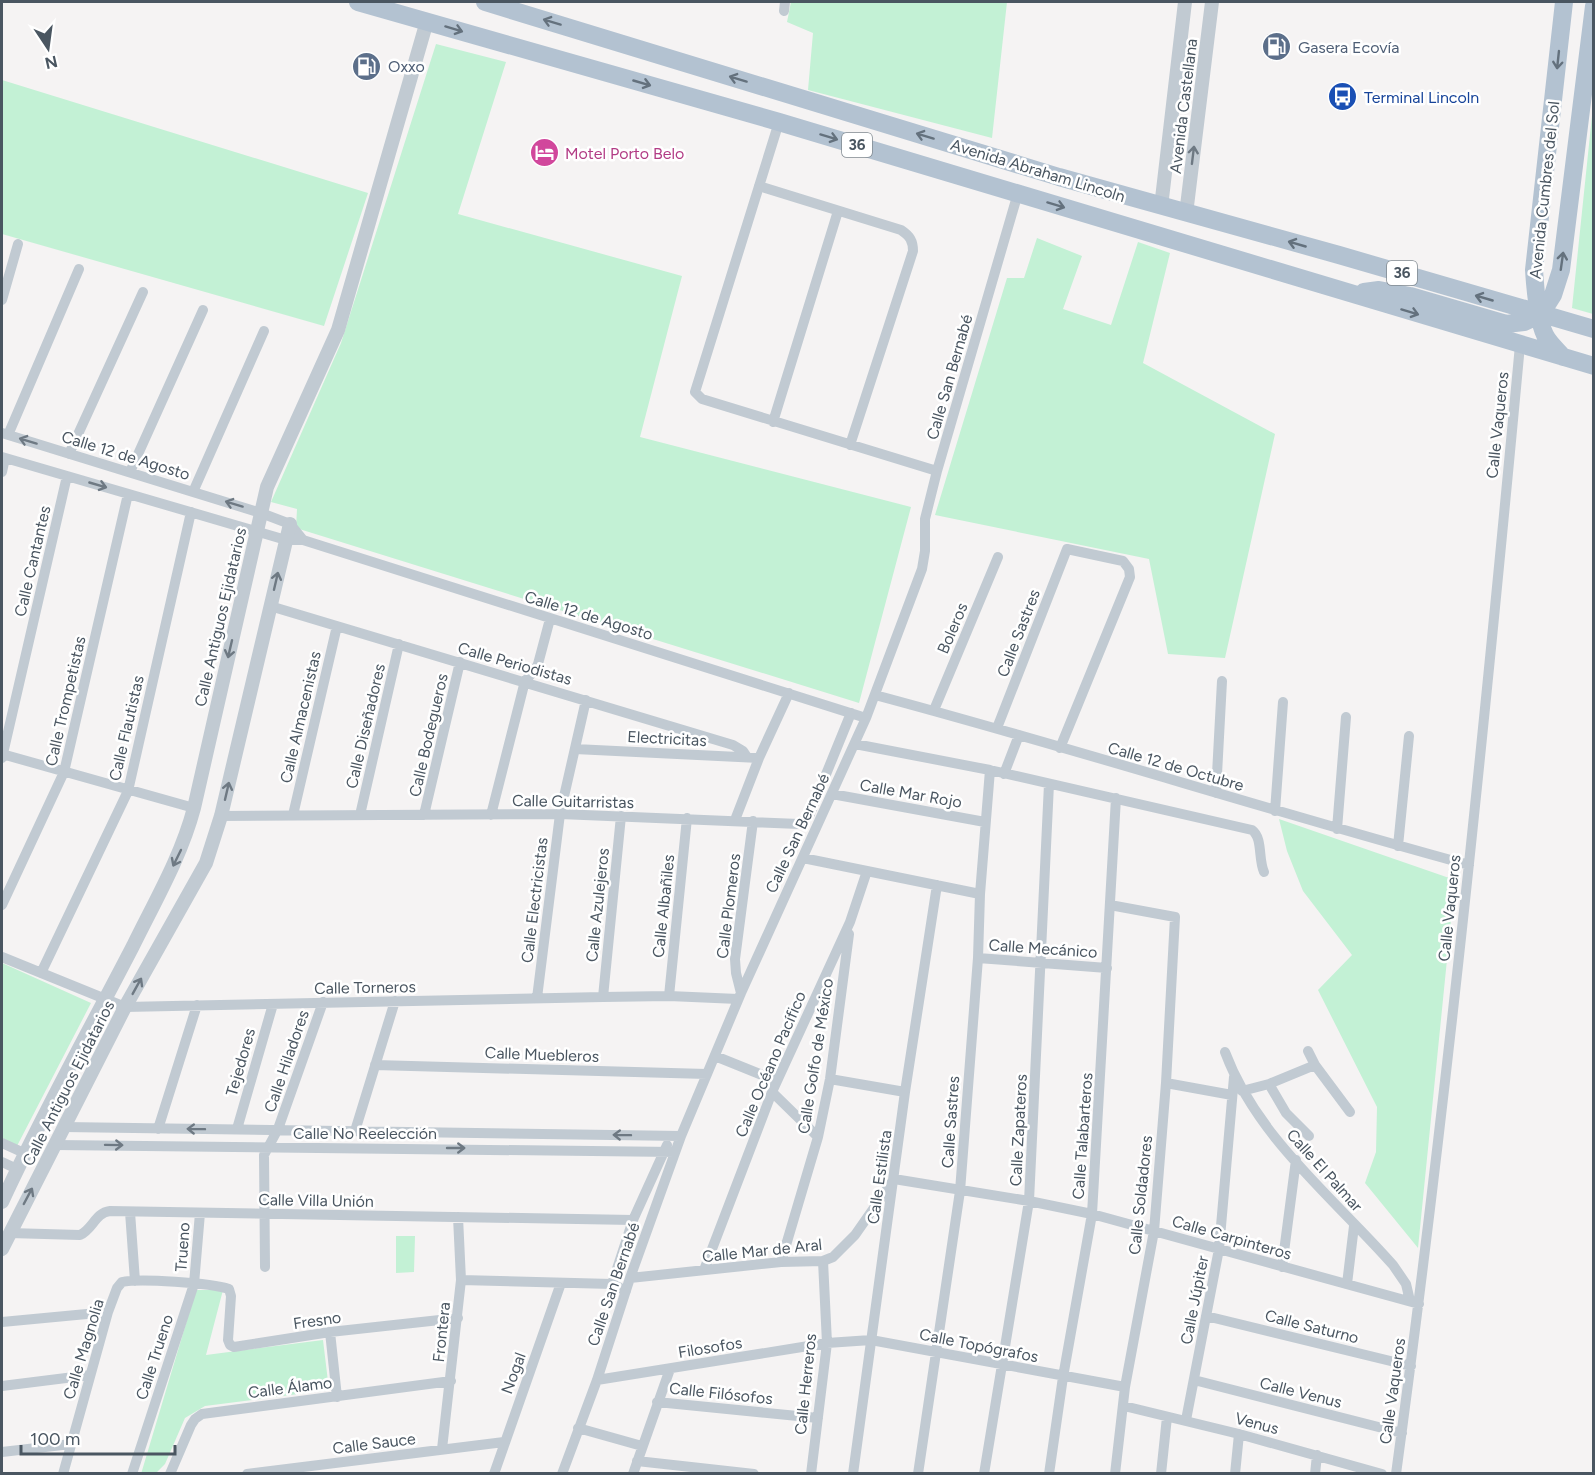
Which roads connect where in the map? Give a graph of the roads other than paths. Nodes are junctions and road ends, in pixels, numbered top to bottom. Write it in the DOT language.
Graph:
graph roads {
  1 [pos="358,2"];
  2 [pos="485,2"];
  3 [pos="1185,2"];
  4 [pos="1212,2"];
  5 [pos="1564,2"];
  6 [pos="1575,2"];
  7 [pos="1593,7"];
  8 [pos="427,21"];
  9 [pos="779,122"];
  10 [pos="759,186"];
  11 [pos="1018,193"];
  12 [pos="1132,198"];
  13 [pos="1161,207"];
  14 [pos="838,211"];
  15 [pos="1186,214"];
  16 [pos="1126,226"];
  17 [pos="18,244"];
  18 [pos="79,270"];
  19 [pos="142,292"];
  20 [pos="1354,295"];
  21 [pos="2,300"];
  22 [pos="203,310"];
  23 [pos="1541,314"];
  24 [pos="1593,329"];
  25 [pos="264,331"];
  26 [pos="1520,345"];
  27 [pos="1563,357"];
  28 [pos="1593,366"];
  29 [pos="773,422"];
  30 [pos="5,434"];
  31 [pos="850,445"];
  32 [pos="69,454"];
  33 [pos="3,458"];
  34 [pos="937,471"];
  35 [pos="2,472"];
  36 [pos="130,472"];
  37 [pos="67,476"];
  38 [pos="193,492"];
  39 [pos="128,494"];
  40 [pos="191,512"];
  41 [pos="261,513"];
  42 [pos="290,524"];
  43 [pos="256,531"];
  44 [pos="286,540"];
  45 [pos="303,540"];
  46 [pos="998,557"];
  47 [pos="270,606"];
  48 [pos="550,619"];
  49 [pos="337,626"];
  50 [pos="399,644"];
  51 [pos="460,662"];
  52 [pos="525,681"];
  53 [pos="1222,681"];
  54 [pos="789,693"];
  55 [pos="875,695"];
  56 [pos="586,700"];
  57 [pos="1283,702"];
  58 [pos="934,710"];
  59 [pos="851,713"];
  60 [pos="1346,717"];
  61 [pos="866,718"];
  62 [pos="997,729"];
  63 [pos="1019,735"];
  64 [pos="1409,735"];
  65 [pos="855,744"];
  66 [pos="1060,748"];
  67 [pos="575,749"];
  68 [pos="2,756"];
  69 [pos="747,757"];
  70 [pos="759,758"];
  71 [pos="990,770"];
  72 [pos="64,772"];
  73 [pos="1004,774"];
  74 [pos="1049,784"];
  75 [pos="128,791"];
  76 [pos="1216,793"];
  77 [pos="832,794"];
  78 [pos="1116,798"];
  79 [pos="194,808"];
  80 [pos="1275,811"];
  81 [pos="490,814"];
  82 [pos="560,814"];
  83 [pos="293,815"];
  84 [pos="360,815"];
  85 [pos="424,815"];
  86 [pos="221,816"];
  87 [pos="621,816"];
  88 [pos="687,818"];
  89 [pos="735,820"];
  90 [pos="753,822"];
  91 [pos="985,822"];
  92 [pos="1337,829"];
  93 [pos="1398,846"];
  94 [pos="803,858"];
  95 [pos="1469,864"];
  96 [pos="867,871"];
  97 [pos="1264,872"];
  98 [pos="937,885"];
  99 [pos="980,894"];
  100 [pos="2,905"];
  101 [pos="1110,905"];
  102 [pos="850,922"];
  103 [pos="2,957"];
  104 [pos="978,958"];
  105 [pos="1041,962"];
  106 [pos="1107,968"];
  107 [pos="41,973"];
  108 [pos="669,996"];
  109 [pos="740,996"];
  110 [pos="603,997"];
  111 [pos="537,998"];
  112 [pos="105,999"];
  113 [pos="395,1001"];
  114 [pos="323,1002"];
  115 [pos="273,1004"];
  116 [pos="197,1005"];
  117 [pos="125,1007"];
  118 [pos="1308,1051"];
  119 [pos="1225,1052"];
  120 [pos="715,1056"];
  121 [pos="375,1065"];
  122 [pos="1315,1065"];
  123 [pos="707,1074"];
  124 [pos="830,1079"];
  125 [pos="1166,1083"];
  126 [pos="1269,1084"];
  127 [pos="774,1086"];
  128 [pos="905,1092"];
  129 [pos="1237,1093"];
  130 [pos="1350,1112"];
  131 [pos="64,1127"];
  132 [pos="158,1129"];
  133 [pos="237,1130"];
  134 [pos="278,1130"];
  135 [pos="355,1131"];
  136 [pos="676,1136"];
  137 [pos="1309,1136"];
  138 [pos="818,1137"];
  139 [pos="2,1143"];
  140 [pos="55,1145"];
  141 [pos="267,1147"];
  142 [pos="670,1151"];
  143 [pos="24,1153"];
  144 [pos="1296,1160"];
  145 [pos="2,1162"];
  146 [pos="17,1169"];
  147 [pos="894,1179"];
  148 [pos="960,1191"];
  149 [pos="1029,1201"];
  150 [pos="2,1202"];
  151 [pos="130,1212"];
  152 [pos="200,1213"];
  153 [pos="264,1214"];
  154 [pos="1092,1214"];
  155 [pos="458,1217"];
  156 [pos="633,1220"];
  157 [pos="1354,1226"];
  158 [pos="1154,1231"];
  159 [pos="9,1233"];
  160 [pos="1219,1248"];
  161 [pos="2,1249"];
  162 [pos="823,1261"];
  163 [pos="781,1262"];
  164 [pos="265,1267"];
  165 [pos="1282,1267"];
  166 [pos="704,1270"];
  167 [pos="630,1278"];
  168 [pos="461,1280"];
  169 [pos="135,1281"];
  170 [pos="561,1283"];
  171 [pos="194,1284"];
  172 [pos="612,1284"];
  173 [pos="1347,1284"];
  174 [pos="626,1291"];
  175 [pos="1415,1303"];
  176 [pos="108,1312"];
  177 [pos="1206,1316"];
  178 [pos="458,1318"];
  179 [pos="2,1322"];
  180 [pos="330,1332"];
  181 [pos="871,1340"];
  182 [pos="827,1343"];
  183 [pos="936,1352"];
  184 [pos="1001,1364"];
  185 [pos="1411,1366"];
  186 [pos="670,1369"];
  187 [pos="90,1376"];
  188 [pos="1063,1377"];
  189 [pos="597,1380"];
  190 [pos="1194,1380"];
  191 [pos="451,1381"];
  192 [pos="2,1386"];
  193 [pos="1125,1387"];
  194 [pos="337,1397"];
  195 [pos="657,1402"];
  196 [pos="1124,1406"];
  197 [pos="1167,1417"];
  198 [pos="818,1418"];
  199 [pos="1186,1420"];
  200 [pos="578,1428"];
  201 [pos="1402,1433"];
  202 [pos="1239,1434"];
  203 [pos="504,1442"];
  204 [pos="71,1444"];
  205 [pos="642,1446"];
  206 [pos="442,1449"];
  207 [pos="2,1452"];
  208 [pos="1317,1455"];
  209 [pos="637,1461"];
  210 [pos="63,1473"];
  211 [pos="132,1473"];
  212 [pos="170,1473"];
  213 [pos="247,1473"];
  214 [pos="494,1473"];
  215 [pos="562,1473"];
  216 [pos="633,1473"];
  217 [pos="754,1473"];
  218 [pos="811,1473"];
  219 [pos="853,1473"];
  220 [pos="918,1473"];
  221 [pos="984,1473"];
  222 [pos="1049,1473"];
  223 [pos="1115,1473"];
  224 [pos="1161,1473"];
  225 [pos="1235,1473"];
  226 [pos="1315,1473"];
  227 [pos="1382,1473"];
  228 [pos="1396,1473"];
  1 -- 8 [label="main road, 36"];
  12 -- 2 [label="main road, Avenida Abraham Lincoln / 36, one-way"];
  3 -- 13 [label="street, Avenida Castellana"];
  15 -- 4 [label="street, Avenida Castellana, one-way"];
  5 -- 23 [label="main road, Avenida Cumbres del Sol, one-way"];
  6 -- 7 [label="main road"];
  23 -- 7 [label="main road, Avenida Cumbres del Sol, one-way"];
  8 -- 9 [label="main road, 36, one-way"];
  8 -- 41 [label="street, Calle Antiguos Ejidatarios"];
  9 -- 10 [label="street"];
  9 -- 11 [label="main road, 36, one-way"];
  10 -- 14 [label="street"];
  10 -- 29 [label="street"];
  11 -- 16 [label="main road, 36, one-way"];
  11 -- 34 [label="street, Calle San Bernabé"];
  12 -- 13 [label="main road, Avenida Abraham Lincoln / 36"];
  12 -- 16 [label="main road"];
  13 -- 15 [label="main road, Avenida Abraham Lincoln / 36"];
  14 -- 29 [label="street"];
  14 -- 31 [label="street"];
  23 -- 15 [label="main road, Avenida Abraham Lincoln / 36, one-way"];
  16 -- 20 [label="main road, 36"];
  17 -- 21 [label="street"];
  18 -- 30 [label="street"];
  19 -- 32 [label="street"];
  20 -- 23 [label="main road"];
  20 -- 26 [label="main road, 36, one-way"];
  22 -- 36 [label="street"];
  23 -- 24 [label="main road, Avenida Abraham Lincoln / 36"];
  23 -- 27 [label="main road"];
  25 -- 38 [label="street"];
  26 -- 27 [label="main road, 36"];
  26 -- 95 [label="street, Calle Vaqueros"];
  27 -- 28 [label="main road, 36"];
  29 -- 31 [label="street"];
  32 -- 30 [label="street, Calle 12 de Agosto, one-way"];
  31 -- 34 [label="street"];
  32 -- 36 [label="street, Calle 12 de Agosto"];
  33 -- 35 [label="street"];
  33 -- 37 [label="street, Calle 12 de Agosto"];
  34 -- 55 [label="street, Calle San Bernabé"];
  36 -- 38 [label="street, Calle 12 de Agosto"];
  37 -- 39 [label="street, Calle 12 de Agosto, one-way"];
  37 -- 68 [label="street, Calle Cantantes"];
  41 -- 38 [label="street, Calle 12 de Agosto, one-way"];
  39 -- 40 [label="street, Calle 12 de Agosto"];
  39 -- 72 [label="street, Calle Trompetistas"];
  40 -- 43 [label="street, Calle 12 de Agosto"];
  40 -- 75 [label="street, Calle Flautistas"];
  41 -- 42 [label="street, Calle 12 de Agosto"];
  41 -- 43 [label="street, Calle Antiguos Ejidatarios"];
  42 -- 44 [label="street, Calle Antiguos Ejidatarios"];
  42 -- 45 [label="street"];
  43 -- 44 [label="street, Calle 12 de Agosto"];
  43 -- 79 [label="street, Calle Antiguos Ejidatarios, one-way"];
  44 -- 45 [label="street, Calle 12 de Agosto"];
  47 -- 44 [label="street, Calle Antiguos Ejidatarios, one-way"];
  45 -- 48 [label="street, Calle 12 de Agosto"];
  46 -- 58 [label="street, Boleros"];
  47 -- 49 [label="street, Calle Periodistas"];
  86 -- 47 [label="street, Calle Antiguos Ejidatarios, one-way"];
  48 -- 52 [label="street"];
  48 -- 54 [label="street, Calle 12 de Agosto"];
  49 -- 50 [label="street, Calle Periodistas"];
  49 -- 83 [label="street, Calle Almacenistas"];
  50 -- 51 [label="street, Calle Periodistas"];
  50 -- 84 [label="street, Calle Diseñadores"];
  51 -- 52 [label="street, Calle Periodistas"];
  51 -- 85 [label="street, Calle Bodegueros"];
  52 -- 56 [label="street, Calle Periodistas"];
  52 -- 81 [label="street"];
  53 -- 76 [label="street"];
  54 -- 59 [label="street, Calle 12 de Agosto"];
  54 -- 70 [label="street"];
  55 -- 58 [label="street, Calle 12 de Octubre"];
  55 -- 61 [label="street, Calle San Bernabé"];
  56 -- 67 [label="street, Calle Electricistas"];
  56 -- 69 [label="street, Calle Periodistas"];
  57 -- 80 [label="street"];
  58 -- 62 [label="street, Calle 12 de Octubre"];
  59 -- 61 [label="street, Calle 12 de Agosto"];
  59 -- 90 [label="street, Calle Guitarristas"];
  60 -- 92 [label="street"];
  61 -- 65 [label="street, Calle San Bernabé"];
  62 -- 63 [label="street, Calle 12 de Octubre"];
  62 -- 66 [label="street, Calle Sastres"];
  63 -- 66 [label="street, Calle 12 de Octubre"];
  63 -- 73 [label="street"];
  64 -- 93 [label="street"];
  65 -- 71 [label="street"];
  65 -- 77 [label="street, Calle San Bernabé"];
  66 -- 76 [label="street, Calle 12 de Octubre"];
  67 -- 69 [label="street, Electricitas"];
  67 -- 82 [label="street, Calle Electricistas"];
  68 -- 72 [label="street"];
  69 -- 70 [label="street, Electricitas"];
  70 -- 89 [label="street"];
  71 -- 73 [label="street"];
  71 -- 91 [label="street, Calle Sastres"];
  72 -- 75 [label="street"];
  72 -- 100 [label="street, Calle Trompetistas"];
  73 -- 74 [label="street"];
  74 -- 78 [label="street"];
  74 -- 105 [label="street, Calle Zapateros"];
  75 -- 79 [label="street"];
  75 -- 107 [label="street, Calle Flautistas"];
  76 -- 80 [label="street, Calle 12 de Octubre"];
  77 -- 91 [label="street, Calle Mar Rojo"];
  77 -- 94 [label="street, Calle San Bernabé"];
  78 -- 97 [label="street"];
  78 -- 101 [label="street, Calle Talabarteros"];
  79 -- 112 [label="street, Calle Antiguos Ejidatarios, one-way"];
  80 -- 92 [label="street, Calle 12 de Octubre"];
  81 -- 82 [label="street, Calle Guitarristas"];
  81 -- 85 [label="street, Calle Guitarristas"];
  82 -- 87 [label="street, Calle Guitarristas"];
  82 -- 111 [label="street, Calle Electricistas"];
  83 -- 84 [label="street, Calle Guitarristas"];
  83 -- 86 [label="street, Calle Guitarristas"];
  84 -- 85 [label="street, Calle Guitarristas"];
  117 -- 86 [label="street, Calle Antiguos Ejidatarios, one-way"];
  87 -- 88 [label="street, Calle Guitarristas"];
  87 -- 110 [label="street, Calle Azulejeros"];
  88 -- 89 [label="street, Calle Guitarristas"];
  88 -- 108 [label="street, Calle Albañiles"];
  89 -- 90 [label="street, Calle Guitarristas"];
  90 -- 109 [label="street, Calle Plomeros"];
  91 -- 99 [label="street, Calle Sastres"];
  92 -- 93 [label="street, Calle 12 de Octubre"];
  93 -- 95 [label="street, Calle 12 de Octubre"];
  94 -- 96 [label="street"];
  94 -- 109 [label="street, Calle San Bernabé"];
  95 -- 175 [label="street, Calle Vaqueros"];
  96 -- 98 [label="street"];
  96 -- 102 [label="street, Calle Océano Pacífico"];
  98 -- 99 [label="street"];
  98 -- 128 [label="street, Calle Estilista"];
  99 -- 104 [label="street, Calle Sastres"];
  101 -- 106 [label="street, Calle Talabarteros"];
  101 -- 125 [label="street, Calle Soldadores"];
  102 -- 124 [label="street, Calle Golfo de México"];
  102 -- 127 [label="street, Calle Océano Pacífico"];
  103 -- 107 [label="street, Calle Torneros"];
  104 -- 105 [label="street, Calle Mecánico"];
  104 -- 148 [label="street, Calle Sastres"];
  105 -- 106 [label="street, Calle Mecánico"];
  105 -- 149 [label="street, Calle Zapateros"];
  106 -- 154 [label="street, Calle Talabarteros"];
  107 -- 112 [label="street, Calle Torneros"];
  108 -- 109 [label="street, Calle Torneros"];
  108 -- 110 [label="street, Calle Torneros"];
  109 -- 120 [label="street, Calle San Bernabé"];
  110 -- 111 [label="street, Calle Torneros"];
  111 -- 113 [label="street, Calle Torneros"];
  112 -- 117 [label="street, Calle Torneros"];
  112 -- 143 [label="street, Calle Antiguos Ejidatarios"];
  113 -- 114 [label="street, Calle Torneros"];
  113 -- 121 [label="street"];
  114 -- 115 [label="street, Calle Torneros"];
  114 -- 134 [label="street, Calle Hiladores"];
  115 -- 116 [label="street, Calle Torneros"];
  115 -- 133 [label="street, Tejedores"];
  116 -- 117 [label="street, Calle Torneros"];
  116 -- 132 [label="street"];
  117 -- 131 [label="street, Calle Antiguos Ejidatarios"];
  118 -- 122 [label="street"];
  119 -- 129 [label="street, Calle El Palmar"];
  120 -- 123 [label="street, Calle San Bernabé"];
  120 -- 127 [label="street"];
  121 -- 123 [label="street, Calle Muebleros"];
  121 -- 135 [label="street"];
  122 -- 126 [label="street"];
  122 -- 130 [label="street"];
  123 -- 136 [label="street, Calle San Bernabé"];
  124 -- 128 [label="street"];
  124 -- 138 [label="street, Calle Golfo de México"];
  125 -- 129 [label="street"];
  125 -- 158 [label="street, Calle Soldadores"];
  126 -- 129 [label="street"];
  126 -- 137 [label="street"];
  127 -- 138 [label="street"];
  127 -- 166 [label="street, Calle Océano Pacífico"];
  128 -- 147 [label="street, Calle Estilista"];
  129 -- 144 [label="street, Calle El Palmar"];
  129 -- 160 [label="street, Calle Júpiter"];
  131 -- 132 [label="street, Calle No Reelección"];
  131 -- 140 [label="street, Calle Antiguos Ejidatarios"];
  133 -- 132 [label="street, Calle No Reelección, one-way"];
  133 -- 134 [label="street, Calle No Reelección"];
  134 -- 135 [label="street, Calle No Reelección"];
  134 -- 141 [label="street, Calle Hiladores"];
  136 -- 135 [label="street, Calle No Reelección, one-way"];
  136 -- 142 [label="street, Calle San Bernabé"];
  138 -- 163 [label="street, Calle Golfo de México"];
  139 -- 143 [label="street"];
  140 -- 141 [label="street, Calle No Reelección, one-way"];
  159 -- 140 [label="street, Calle Antiguos Ejidatarios, one-way"];
  141 -- 142 [label="street, Calle No Reelección, one-way"];
  141 -- 153 [label="street"];
  142 -- 156 [label="street, Calle San Bernabé"];
  142 -- 167 [label="street, Calle San Bernabé"];
  143 -- 146 [label="street, Calle Antiguos Ejidatarios"];
  144 -- 157 [label="street, Calle El Palmar"];
  144 -- 165 [label="street"];
  145 -- 146 [label="street"];
  146 -- 150 [label="street, Calle Antiguos Ejidatarios"];
  147 -- 148 [label="street, Calle Carpinteros"];
  147 -- 162 [label="street, Calle Mar de Aral"];
  147 -- 181 [label="street, Calle Estilista"];
  148 -- 149 [label="street, Calle Carpinteros"];
  148 -- 183 [label="street, Calle Sastres"];
  149 -- 154 [label="street, Calle Carpinteros"];
  149 -- 184 [label="street, Calle Zapateros"];
  151 -- 152 [label="street, Calle Villa Unión"];
  151 -- 159 [label="street, Calle Villa Unión"];
  151 -- 169 [label="street"];
  152 -- 153 [label="street, Calle Villa Unión"];
  152 -- 171 [label="street, Trueno"];
  153 -- 155 [label="street, Calle Villa Unión"];
  153 -- 164 [label="street"];
  154 -- 158 [label="street, Calle Carpinteros"];
  154 -- 188 [label="street, Calle Talabarteros"];
  155 -- 156 [label="street, Calle Villa Unión"];
  155 -- 168 [label="street, Frontera"];
  156 -- 172 [label="street, Calle San Bernabé"];
  157 -- 173 [label="street"];
  157 -- 175 [label="street, Calle El Palmar"];
  158 -- 160 [label="street, Calle Carpinteros"];
  158 -- 193 [label="street, Calle Soldadores"];
  159 -- 161 [label="street, Calle Antiguos Ejidatarios"];
  160 -- 165 [label="street, Calle Carpinteros"];
  160 -- 177 [label="street, Calle Júpiter"];
  162 -- 163 [label="street, Calle Mar de Aral"];
  162 -- 182 [label="street, Calle Herreros"];
  163 -- 166 [label="street, Calle Mar de Aral"];
  165 -- 173 [label="street, Calle Carpinteros"];
  166 -- 167 [label="street, Calle Mar de Aral"];
  167 -- 174 [label="street, Calle San Bernabé"];
  168 -- 170 [label="street"];
  168 -- 178 [label="street, Frontera"];
  169 -- 171 [label="street"];
  169 -- 176 [label="street, Calle Magnolia"];
  170 -- 172 [label="street"];
  170 -- 203 [label="street, Nogal"];
  171 -- 180 [label="street, Fresno"];
  171 -- 211 [label="street, Calle Trueno"];
  172 -- 174 [label="street"];
  173 -- 175 [label="street, Calle Carpinteros"];
  174 -- 189 [label="street, Calle San Bernabé"];
  175 -- 185 [label="street, Calle Vaqueros"];
  176 -- 179 [label="street"];
  176 -- 187 [label="street, Calle Magnolia"];
  177 -- 185 [label="street, Calle Saturno"];
  177 -- 190 [label="street, Calle Júpiter"];
  178 -- 180 [label="street, Fresno"];
  178 -- 191 [label="street, Frontera"];
  180 -- 194 [label="street"];
  181 -- 182 [label="street, Calle Topógrafos"];
  181 -- 183 [label="street, Calle Topógrafos"];
  181 -- 219 [label="street, Calle Estilista"];
  182 -- 186 [label="street, Filosofos"];
  182 -- 198 [label="street, Calle Herreros"];
  183 -- 184 [label="street, Calle Topógrafos"];
  183 -- 220 [label="street, Calle Sastres"];
  184 -- 188 [label="street, Calle Topógrafos"];
  184 -- 221 [label="street, Calle Zapateros"];
  185 -- 201 [label="street, Calle Vaqueros"];
  186 -- 189 [label="street, Filosofos"];
  186 -- 195 [label="street"];
  187 -- 192 [label="street"];
  187 -- 204 [label="street, Calle Magnolia"];
  188 -- 193 [label="street, Calle Topógrafos"];
  188 -- 222 [label="street, Calle Talabarteros"];
  189 -- 200 [label="street, Calle San Bernabé"];
  190 -- 199 [label="street, Calle Júpiter"];
  190 -- 201 [label="street, Calle Venus"];
  191 -- 194 [label="street, Calle Álamo"];
  191 -- 206 [label="street, Frontera"];
  193 -- 196 [label="street, Calle Soldadores"];
  194 -- 212 [label="street, Calle Álamo"];
  195 -- 198 [label="street, Calle Filósofos"];
  195 -- 205 [label="street"];
  196 -- 197 [label="street, Venus"];
  196 -- 223 [label="street, Calle Soldadores"];
  197 -- 199 [label="street, Venus"];
  197 -- 224 [label="street"];
  198 -- 218 [label="street, Calle Herreros"];
  199 -- 202 [label="street, Venus"];
  200 -- 205 [label="street"];
  200 -- 215 [label="street, Calle San Bernabé"];
  201 -- 228 [label="street, Calle Vaqueros"];
  202 -- 208 [label="street, Venus"];
  202 -- 225 [label="street"];
  203 -- 206 [label="street, Calle Sauce"];
  203 -- 214 [label="street, Nogal"];
  204 -- 207 [label="street"];
  204 -- 210 [label="street, Calle Magnolia"];
  205 -- 209 [label="street"];
  206 -- 213 [label="street, Calle Sauce"];
  208 -- 226 [label="street"];
  208 -- 227 [label="street, Venus"];
  209 -- 216 [label="street"];
  209 -- 217 [label="street"];
}
